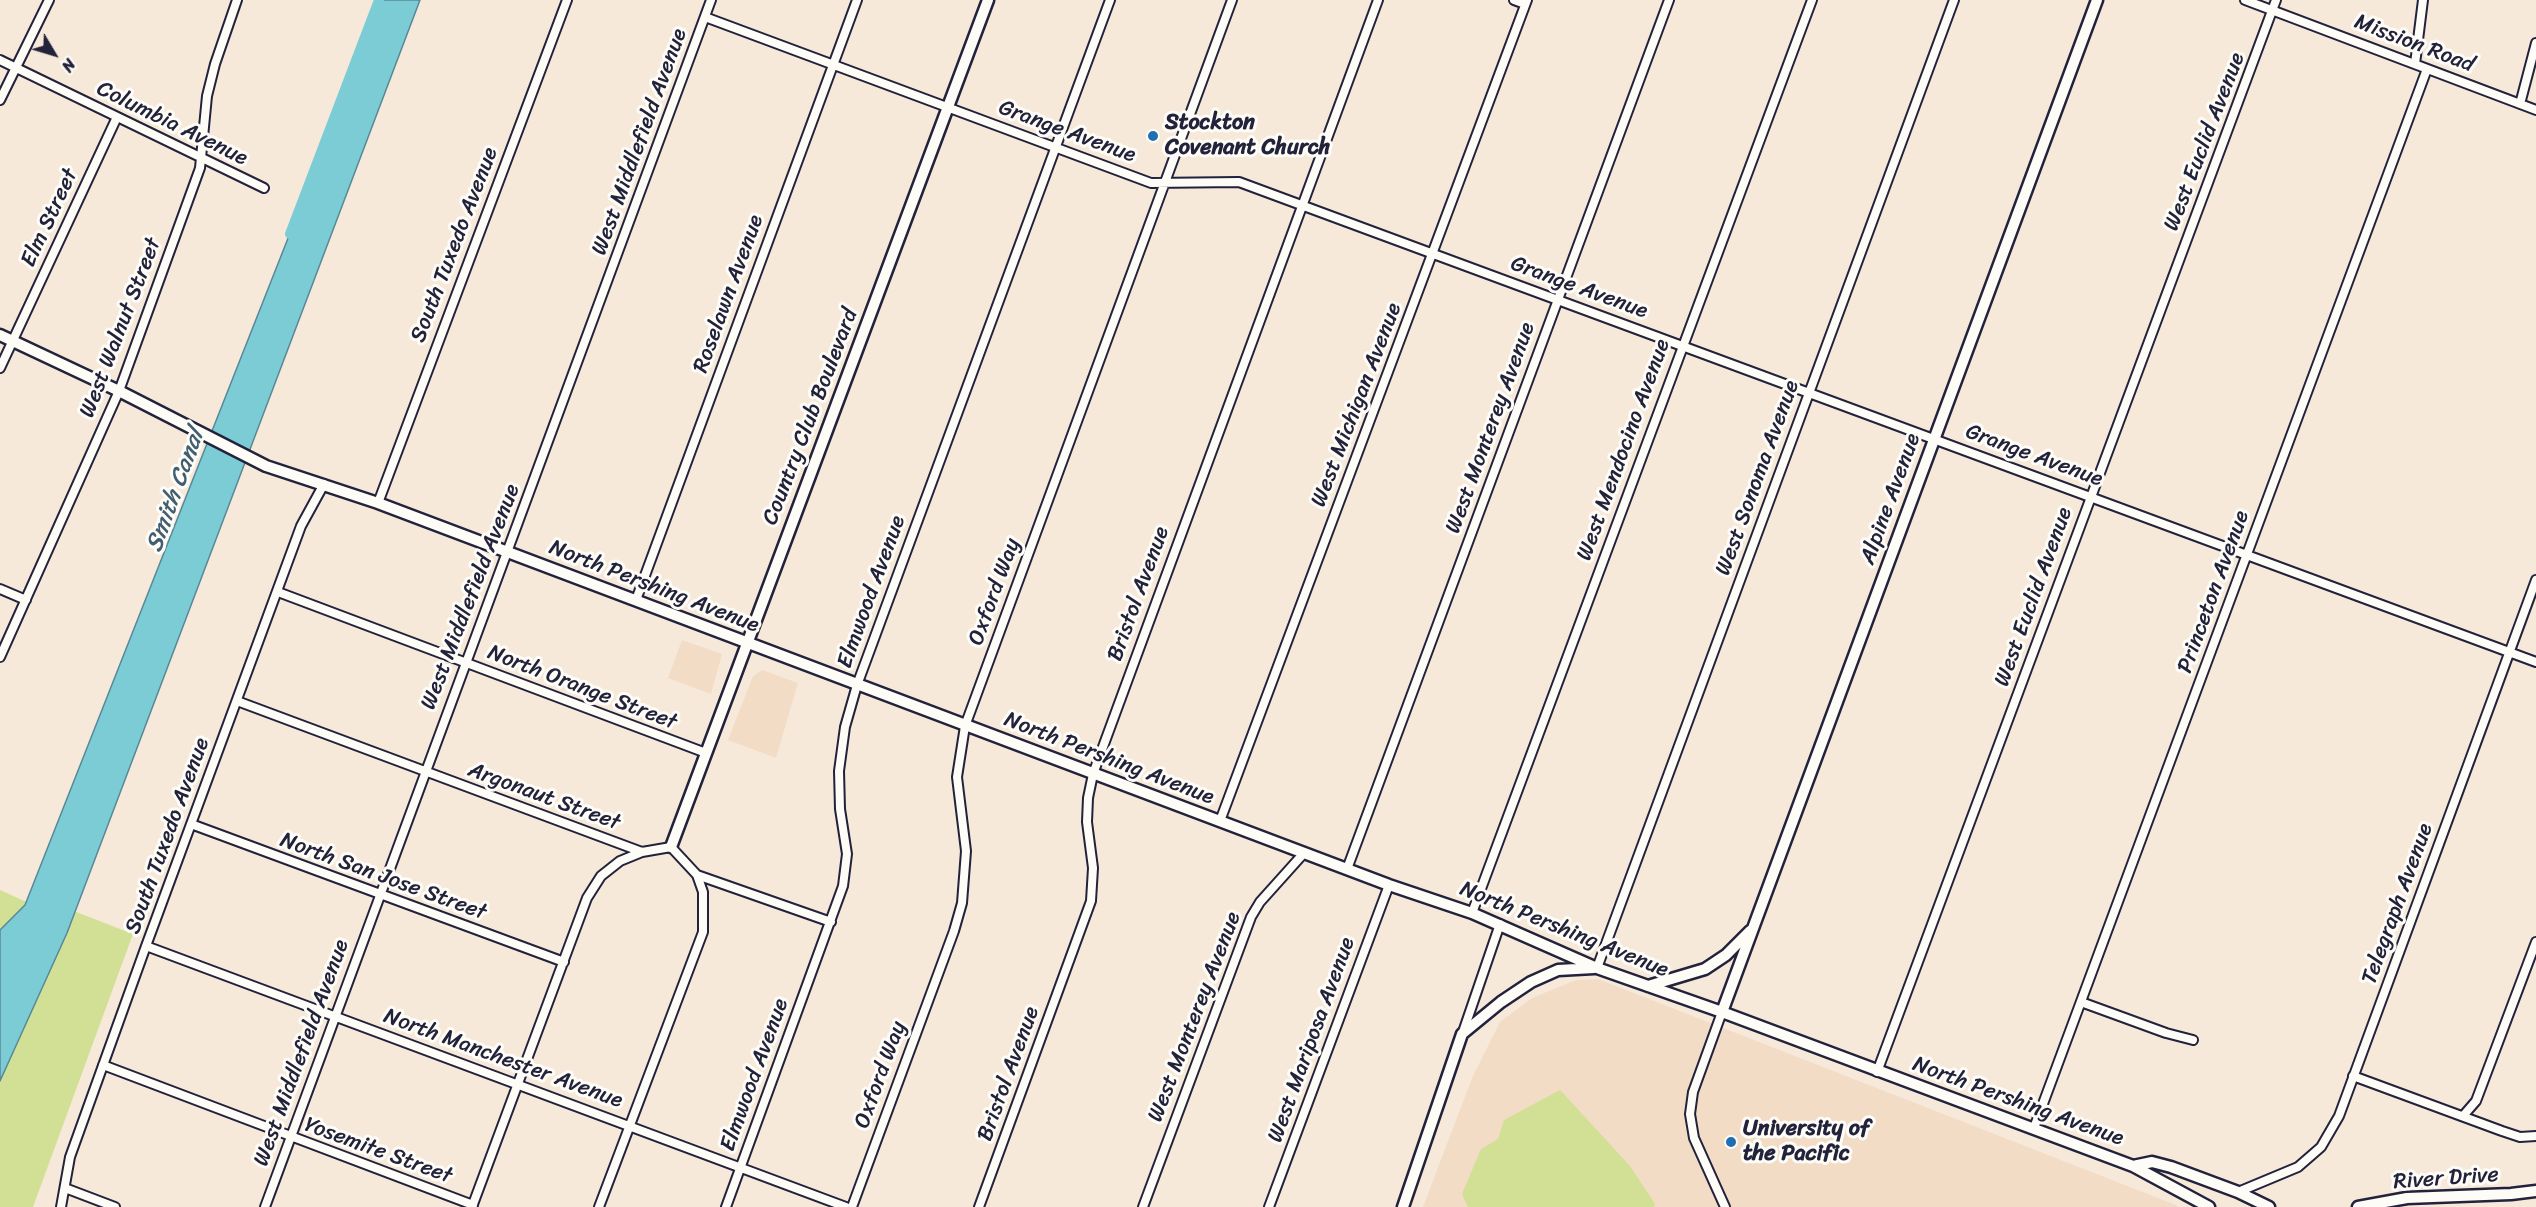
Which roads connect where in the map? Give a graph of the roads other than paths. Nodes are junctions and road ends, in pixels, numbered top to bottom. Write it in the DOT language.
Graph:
graph roads {
  1 [pos="49,0"];
  2 [pos="237,0"];
  3 [pos="567,0"];
  4 [pos="711,0"];
  5 [pos="857,0"];
  6 [pos="988,0"];
  7 [pos="1110,0"];
  8 [pos="1232,0"];
  9 [pos="1378,0"];
  10 [pos="1514,0"];
  11 [pos="1669,0"];
  12 [pos="1812,0"];
  13 [pos="1954,0"];
  14 [pos="2097,0"];
  15 [pos="2245,0"];
  16 [pos="2276,0"];
  17 [pos="2423,0"];
  18 [pos="1526,2"];
  19 [pos="2273,10"];
  20 [pos="705,17"];
  21 [pos="2536,43"];
  22 [pos="0,60"];
  23 [pos="2415,64"];
  24 [pos="833,65"];
  25 [pos="16,68"];
  26 [pos="2427,69"];
  27 [pos="0,100"];
  28 [pos="2520,104"];
  29 [pos="948,107"];
  30 [pos="2536,110"];
  31 [pos="117,117"];
  32 [pos="1055,147"];
  33 [pos="202,157"];
  34 [pos="1166,181"];
  35 [pos="264,188"];
  36 [pos="1302,204"];
  37 [pos="1433,253"];
  38 [pos="1558,299"];
  39 [pos="0,335"];
  40 [pos="13,341"];
  41 [pos="1683,346"];
  42 [pos="0,368"];
  43 [pos="118,391"];
  44 [pos="1809,392"];
  45 [pos="1935,438"];
  46 [pos="324,484"];
  47 [pos="2091,496"];
  48 [pos="378,503"];
  49 [pos="509,552"];
  50 [pos="2247,555"];
  51 [pos="2536,580"];
  52 [pos="0,589"];
  53 [pos="278,592"];
  54 [pos="26,600"];
  55 [pos="636,600"];
  56 [pos="747,644"];
  57 [pos="2510,652"];
  58 [pos="0,657"];
  59 [pos="2536,662"];
  60 [pos="465,663"];
  61 [pos="857,685"];
  62 [pos="237,701"];
  63 [pos="965,726"];
  64 [pos="706,753"];
  65 [pos="424,772"];
  66 [pos="1093,774"];
  67 [pos="1220,821"];
  68 [pos="190,824"];
  69 [pos="671,847"];
  70 [pos="642,852"];
  71 [pos="1304,853"];
  72 [pos="1347,869"];
  73 [pos="698,875"];
  74 [pos="1389,885"];
  75 [pos="380,894"];
  76 [pos="1472,913"];
  77 [pos="831,922"];
  78 [pos="1500,924"];
  79 [pos="1753,929"];
  80 [pos="2536,942"];
  81 [pos="146,946"];
  82 [pos="564,962"];
  83 [pos="1597,968"];
  84 [pos="1648,986"];
  85 [pos="2081,1002"];
  86 [pos="1722,1012"];
  87 [pos="334,1016"];
  88 [pos="1462,1034"];
  89 [pos="2193,1040"];
  90 [pos="103,1065"];
  91 [pos="1877,1071"];
  92 [pos="2353,1076"];
  93 [pos="519,1084"];
  94 [pos="2463,1116"];
  95 [pos="630,1126"];
  96 [pos="2034,1128"];
  97 [pos="2536,1136"];
  98 [pos="289,1137"];
  99 [pos="2133,1166"];
  100 [pos="741,1167"];
  101 [pos="64,1188"];
  102 [pos="2536,1191"];
  103 [pos="2238,1192"];
  104 [pos="472,1206"];
  105 [pos="61,1207"];
  106 [pos="115,1207"];
  107 [pos="264,1207"];
  108 [pos="599,1207"];
  109 [pos="726,1207"];
  110 [pos="846,1207"];
  111 [pos="852,1207"];
  112 [pos="979,1207"];
  113 [pos="1143,1207"];
  114 [pos="1269,1207"];
  115 [pos="1403,1207"];
  116 [pos="1725,1207"];
  117 [pos="2209,1207"];
  118 [pos="2269,1207"];
  119 [pos="2358,1207"];
  1 -- 25 [label="street"];
  2 -- 33 [label="street, West Walnut Street"];
  3 -- 48 [label="street, South Tuxedo Avenue"];
  4 -- 20 [label="street, West Middlefield Avenue"];
  5 -- 24 [label="street, Roselawn Avenue"];
  6 -- 29 [label="street, Country Club Boulevard"];
  7 -- 32 [label="street, Elmwood Avenue"];
  8 -- 34 [label="street, Oxford Way"];
  9 -- 36 [label="street, Bristol Avenue"];
  10 -- 18 [label="street"];
  11 -- 38 [label="street, West Monterey Avenue"];
  12 -- 41 [label="street, West Mendocino Avenue"];
  13 -- 44 [label="street, West Sonoma Avenue"];
  14 -- 45 [label="street, Alpine Avenue"];
  15 -- 19 [label="street, Mission Road"];
  16 -- 19 [label="street, West Euclid Avenue"];
  17 -- 23 [label="street"];
  18 -- 37 [label="street, West Michigan Avenue"];
  19 -- 23 [label="street, Mission Road"];
  19 -- 47 [label="street, West Euclid Avenue"];
  20 -- 24 [label="street, Grange Avenue"];
  20 -- 49 [label="street, West Middlefield Avenue"];
  21 -- 28 [label="street"];
  22 -- 25 [label="street, Columbia Avenue"];
  23 -- 26 [label="street, Mission Road"];
  24 -- 29 [label="street, Grange Avenue"];
  24 -- 55 [label="street, Roselawn Avenue"];
  25 -- 27 [label="street"];
  25 -- 31 [label="street, Columbia Avenue"];
  26 -- 28 [label="street, Mission Road"];
  26 -- 50 [label="street, Princeton Avenue"];
  28 -- 30 [label="street, Mission Road"];
  29 -- 32 [label="street, Grange Avenue"];
  29 -- 56 [label="street, Country Club Boulevard"];
  31 -- 33 [label="street, Columbia Avenue"];
  31 -- 40 [label="street, Elm Street"];
  32 -- 34 [label="street, Grange Avenue"];
  32 -- 61 [label="street, Elmwood Avenue"];
  33 -- 35 [label="street, Columbia Avenue"];
  33 -- 43 [label="street, West Walnut Street"];
  34 -- 36 [label="street, Grange Avenue"];
  34 -- 63 [label="street, Oxford Way"];
  36 -- 37 [label="street, Grange Avenue"];
  36 -- 66 [label="street, Bristol Avenue"];
  37 -- 38 [label="street, Grange Avenue"];
  37 -- 67 [label="street, West Michigan Avenue"];
  38 -- 41 [label="street, Grange Avenue"];
  38 -- 72 [label="street, West Monterey Avenue"];
  39 -- 40 [label="street, North Pershing Avenue"];
  40 -- 42 [label="street, Elm Street"];
  40 -- 43 [label="street, North Pershing Avenue"];
  41 -- 44 [label="street, Grange Avenue"];
  41 -- 76 [label="street, West Mendocino Avenue"];
  43 -- 46 [label="street, North Pershing Avenue"];
  43 -- 54 [label="street, West Walnut Street"];
  44 -- 45 [label="street, Grange Avenue"];
  44 -- 83 [label="street, West Sonoma Avenue"];
  45 -- 47 [label="street, Grange Avenue"];
  45 -- 79 [label="street, Alpine Avenue"];
  46 -- 48 [label="street, North Pershing Avenue"];
  46 -- 53 [label="street, South Tuxedo Avenue"];
  47 -- 50 [label="street, Grange Avenue"];
  47 -- 91 [label="street, West Euclid Avenue"];
  48 -- 49 [label="street, North Pershing Avenue"];
  49 -- 55 [label="street, North Pershing Avenue"];
  49 -- 60 [label="street, West Middlefield Avenue"];
  50 -- 57 [label="street, Grange Avenue"];
  50 -- 85 [label="street, Princeton Avenue"];
  51 -- 57 [label="street, Telegraph Avenue"];
  52 -- 54 [label="street"];
  53 -- 60 [label="street, North Orange Street"];
  53 -- 62 [label="street, South Tuxedo Avenue"];
  54 -- 58 [label="street, West Walnut Street"];
  55 -- 56 [label="street, North Pershing Avenue"];
  56 -- 61 [label="street, North Pershing Avenue"];
  56 -- 64 [label="street, Country Club Boulevard"];
  57 -- 59 [label="street, Grange Avenue"];
  57 -- 92 [label="street, Telegraph Avenue"];
  60 -- 64 [label="street, North Orange Street"];
  60 -- 65 [label="street, West Middlefield Avenue"];
  61 -- 63 [label="street, North Pershing Avenue"];
  61 -- 77 [label="street, Elmwood Avenue"];
  62 -- 65 [label="street, Argonaut Street"];
  62 -- 68 [label="street, South Tuxedo Avenue"];
  63 -- 66 [label="street, North Pershing Avenue"];
  63 -- 111 [label="street, Oxford Way"];
  64 -- 69 [label="street, Country Club Boulevard"];
  65 -- 70 [label="street, Argonaut Street"];
  65 -- 75 [label="street, West Middlefield Avenue"];
  66 -- 67 [label="street, North Pershing Avenue"];
  66 -- 112 [label="street, Bristol Avenue"];
  67 -- 71 [label="street, North Pershing Avenue"];
  68 -- 75 [label="street, North San Jose Street"];
  68 -- 81 [label="street, South Tuxedo Avenue"];
  69 -- 70 [label="street, Argonaut Street"];
  69 -- 73 [label="street"];
  70 -- 82 [label="street"];
  71 -- 72 [label="street, North Pershing Avenue"];
  71 -- 113 [label="street, West Monterey Avenue"];
  72 -- 74 [label="street, North Pershing Avenue"];
  73 -- 77 [label="street"];
  73 -- 95 [label="street"];
  74 -- 76 [label="street, North Pershing Avenue"];
  74 -- 114 [label="street, West Mariposa Avenue"];
  75 -- 82 [label="street, North San Jose Street"];
  75 -- 87 [label="street, West Middlefield Avenue"];
  76 -- 78 [label="street, North Pershing Avenue"];
  77 -- 100 [label="street, Elmwood Avenue"];
  78 -- 83 [label="street, North Pershing Avenue"];
  78 -- 88 [label="street"];
  79 -- 84 [label="street"];
  79 -- 86 [label="street, Alpine Avenue"];
  80 -- 94 [label="street"];
  81 -- 87 [label="street, North Manchester Avenue"];
  81 -- 90 [label="street, South Tuxedo Avenue"];
  82 -- 93 [label="street"];
  83 -- 84 [label="street, North Pershing Avenue"];
  83 -- 88 [label="street"];
  84 -- 86 [label="street, North Pershing Avenue"];
  85 -- 89 [label="street"];
  85 -- 96 [label="street, Princeton Avenue"];
  86 -- 91 [label="street, North Pershing Avenue"];
  86 -- 116 [label="street"];
  87 -- 93 [label="street, North Manchester Avenue"];
  87 -- 98 [label="street, West Middlefield Avenue"];
  88 -- 115 [label="street"];
  90 -- 98 [label="street, Yosemite Street"];
  90 -- 101 [label="street, South Tuxedo Avenue"];
  91 -- 96 [label="street, North Pershing Avenue"];
  92 -- 94 [label="street"];
  92 -- 103 [label="street, Telegraph Avenue"];
  93 -- 95 [label="street, North Manchester Avenue"];
  93 -- 104 [label="street"];
  94 -- 97 [label="street"];
  95 -- 100 [label="street, North Manchester Avenue"];
  95 -- 108 [label="street"];
  96 -- 99 [label="street, North Pershing Avenue"];
  98 -- 104 [label="street, Yosemite Street"];
  98 -- 107 [label="street, West Middlefield Avenue"];
  99 -- 103 [label="street"];
  99 -- 117 [label="street, North Pershing Avenue"];
  100 -- 109 [label="street, Elmwood Avenue"];
  100 -- 110 [label="street, North Manchester Avenue"];
  101 -- 105 [label="street, South Tuxedo Avenue"];
  101 -- 106 [label="street"];
  102 -- 119 [label="street, River Drive"];
  103 -- 118 [label="street"];
}
